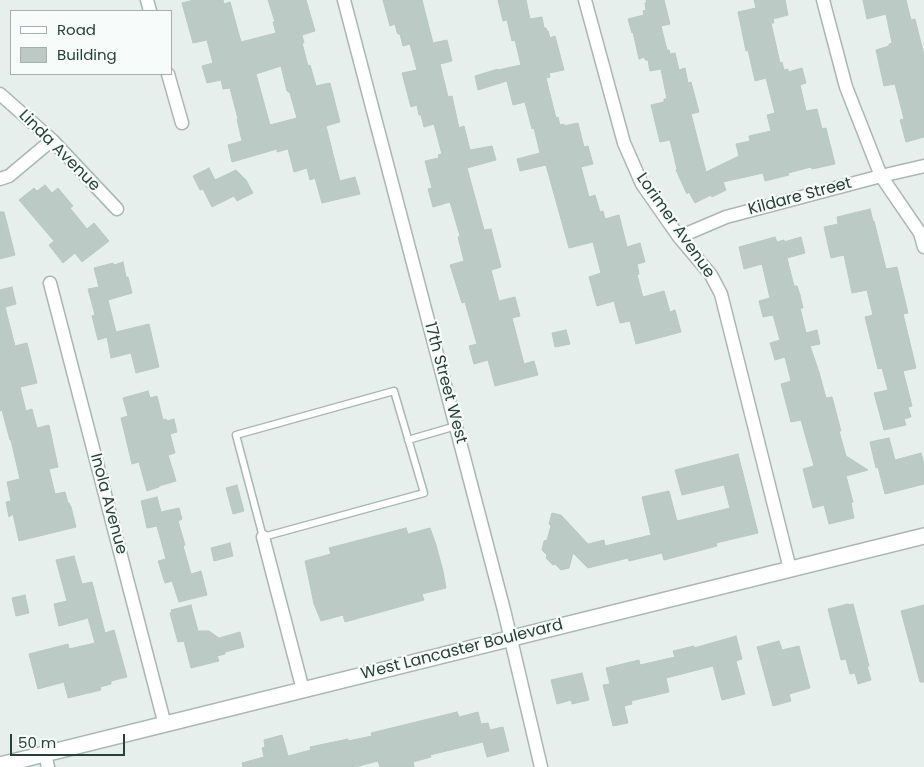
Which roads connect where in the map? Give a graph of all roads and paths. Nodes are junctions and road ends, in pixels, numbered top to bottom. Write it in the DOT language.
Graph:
graph roads {
  1 [pos="344,0"];
  2 [pos="586,0"];
  3 [pos="823,0"];
  4 [pos="168,75"];
  5 [pos="0,94"];
  6 [pos="182,123"];
  7 [pos="52,140"];
  8 [pos="924,166"];
  9 [pos="881,176"];
  10 [pos="0,179"];
  11 [pos="117,209"];
  12 [pos="680,237"];
  13 [pos="924,247"];
  14 [pos="50,283"];
  15 [pos="456,426"];
  16 [pos="408,440"];
  17 [pos="924,536"];
  18 [pos="263,537"];
  19 [pos="790,569"];
  20 [pos="511,638"];
  21 [pos="303,690"];
  22 [pos="165,724"];
  23 [pos="47,760"];
  24 [pos="0,765"];
  25 [pos="542,767"];
  1 -- 15 [label="street, 17th Street West"];
  2 -- 12 [label="street, Lorimer Avenue"];
  3 -- 9 [label="street"];
  4 -- 6 [label="street"];
  5 -- 7 [label="street, Linda Avenue"];
  7 -- 10 [label="street"];
  7 -- 11 [label="street, Linda Avenue"];
  8 -- 9 [label="street, Kildare Street"];
  9 -- 12 [label="street, Kildare Street"];
  9 -- 13 [label="street"];
  12 -- 19 [label="street, Lorimer Avenue"];
  14 -- 22 [label="street, Inola Avenue"];
  15 -- 16 [label="lane"];
  15 -- 20 [label="street, 17th Street West"];
  16 -- 18 [label="lane"];
  16 -- 18 [label="lane"];
  17 -- 19 [label="street, West Lancaster Boulevard"];
  18 -- 21 [label="street"];
  19 -- 20 [label="street, West Lancaster Boulevard"];
  20 -- 21 [label="street, West Lancaster Boulevard"];
  20 -- 25 [label="street, 17th Street West"];
  21 -- 22 [label="street, West Lancaster Boulevard"];
  22 -- 23 [label="street, West Lancaster Boulevard"];
  23 -- 24 [label="street, West Lancaster Boulevard"];
}
